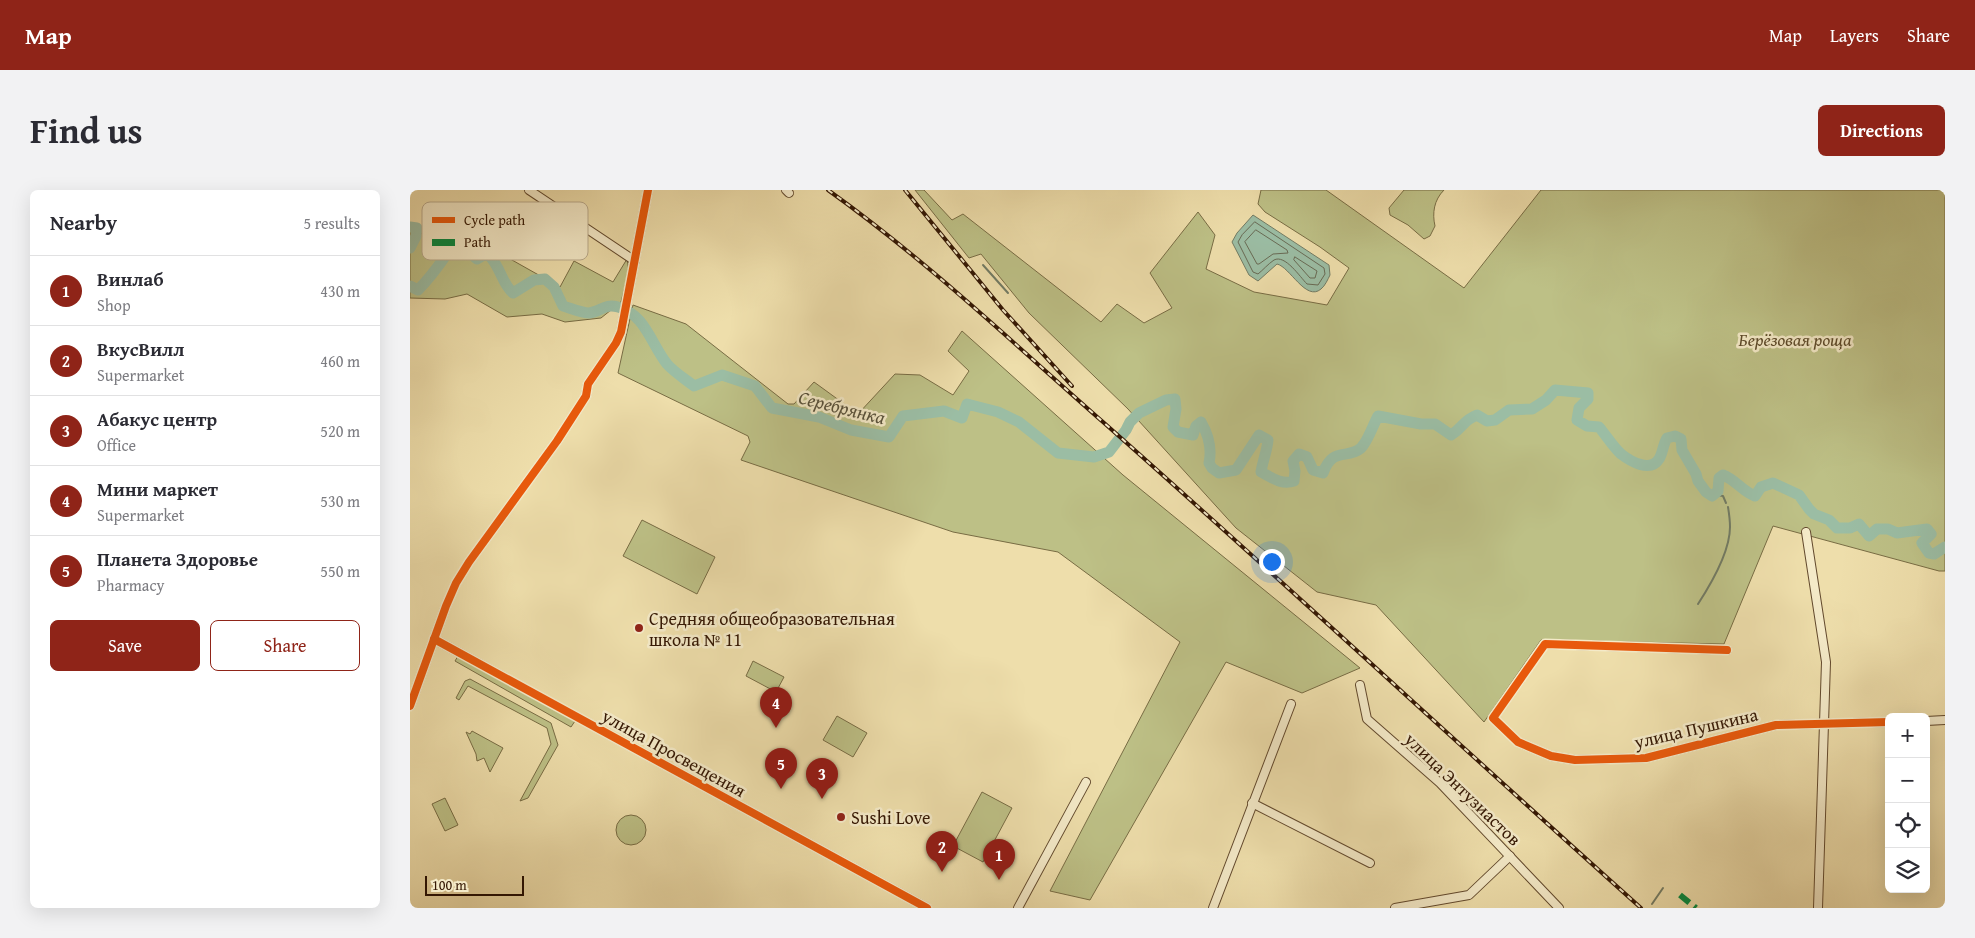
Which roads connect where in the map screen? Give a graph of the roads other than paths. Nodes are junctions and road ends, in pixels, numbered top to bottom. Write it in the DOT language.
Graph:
graph roads {
  1 [pos="529,190"];
  2 [pos="648,190"];
  3 [pos="547,202"];
  4 [pos="588,230"];
  5 [pos="635,262"];
  6 [pos="1806,532"];
  7 [pos="434,639"];
  8 [pos="1727,650"];
  9 [pos="1360,685"];
  10 [pos="1291,704"];
  11 [pos="410,706"];
  12 [pos="1945,720"];
  13 [pos="1930,721"];
  14 [pos="1885,722"];
  15 [pos="1824,724"];
  16 [pos="1086,782"];
  17 [pos="1252,803"];
  18 [pos="1510,856"];
  19 [pos="1370,863"];
  20 [pos="927,908"];
  21 [pos="1018,908"];
  22 [pos="1213,908"];
  23 [pos="1395,908"];
  24 [pos="1560,908"];
  25 [pos="1818,908"];
  1 -- 3 [label="street"];
  2 -- 5 [label="street"];
  4 -- 5 [label="street"];
  5 -- 7 [label="street"];
  6 -- 15 [label="street"];
  7 -- 11 [label="street"];
  7 -- 20 [label="street, улица Просвещения"];
  8 -- 15 [label="street, улица Пушкина"];
  9 -- 18 [label="street, улица Энтузиастов"];
  10 -- 17 [label="street"];
  12 -- 13 [label="street"];
  14 -- 15 [label="street, улица Пушкина"];
  15 -- 25 [label="street"];
  16 -- 21 [label="street"];
  17 -- 19 [label="street"];
  17 -- 22 [label="street"];
  18 -- 23 [label="street"];
  18 -- 24 [label="street, улица Энтузиастов"];
}
